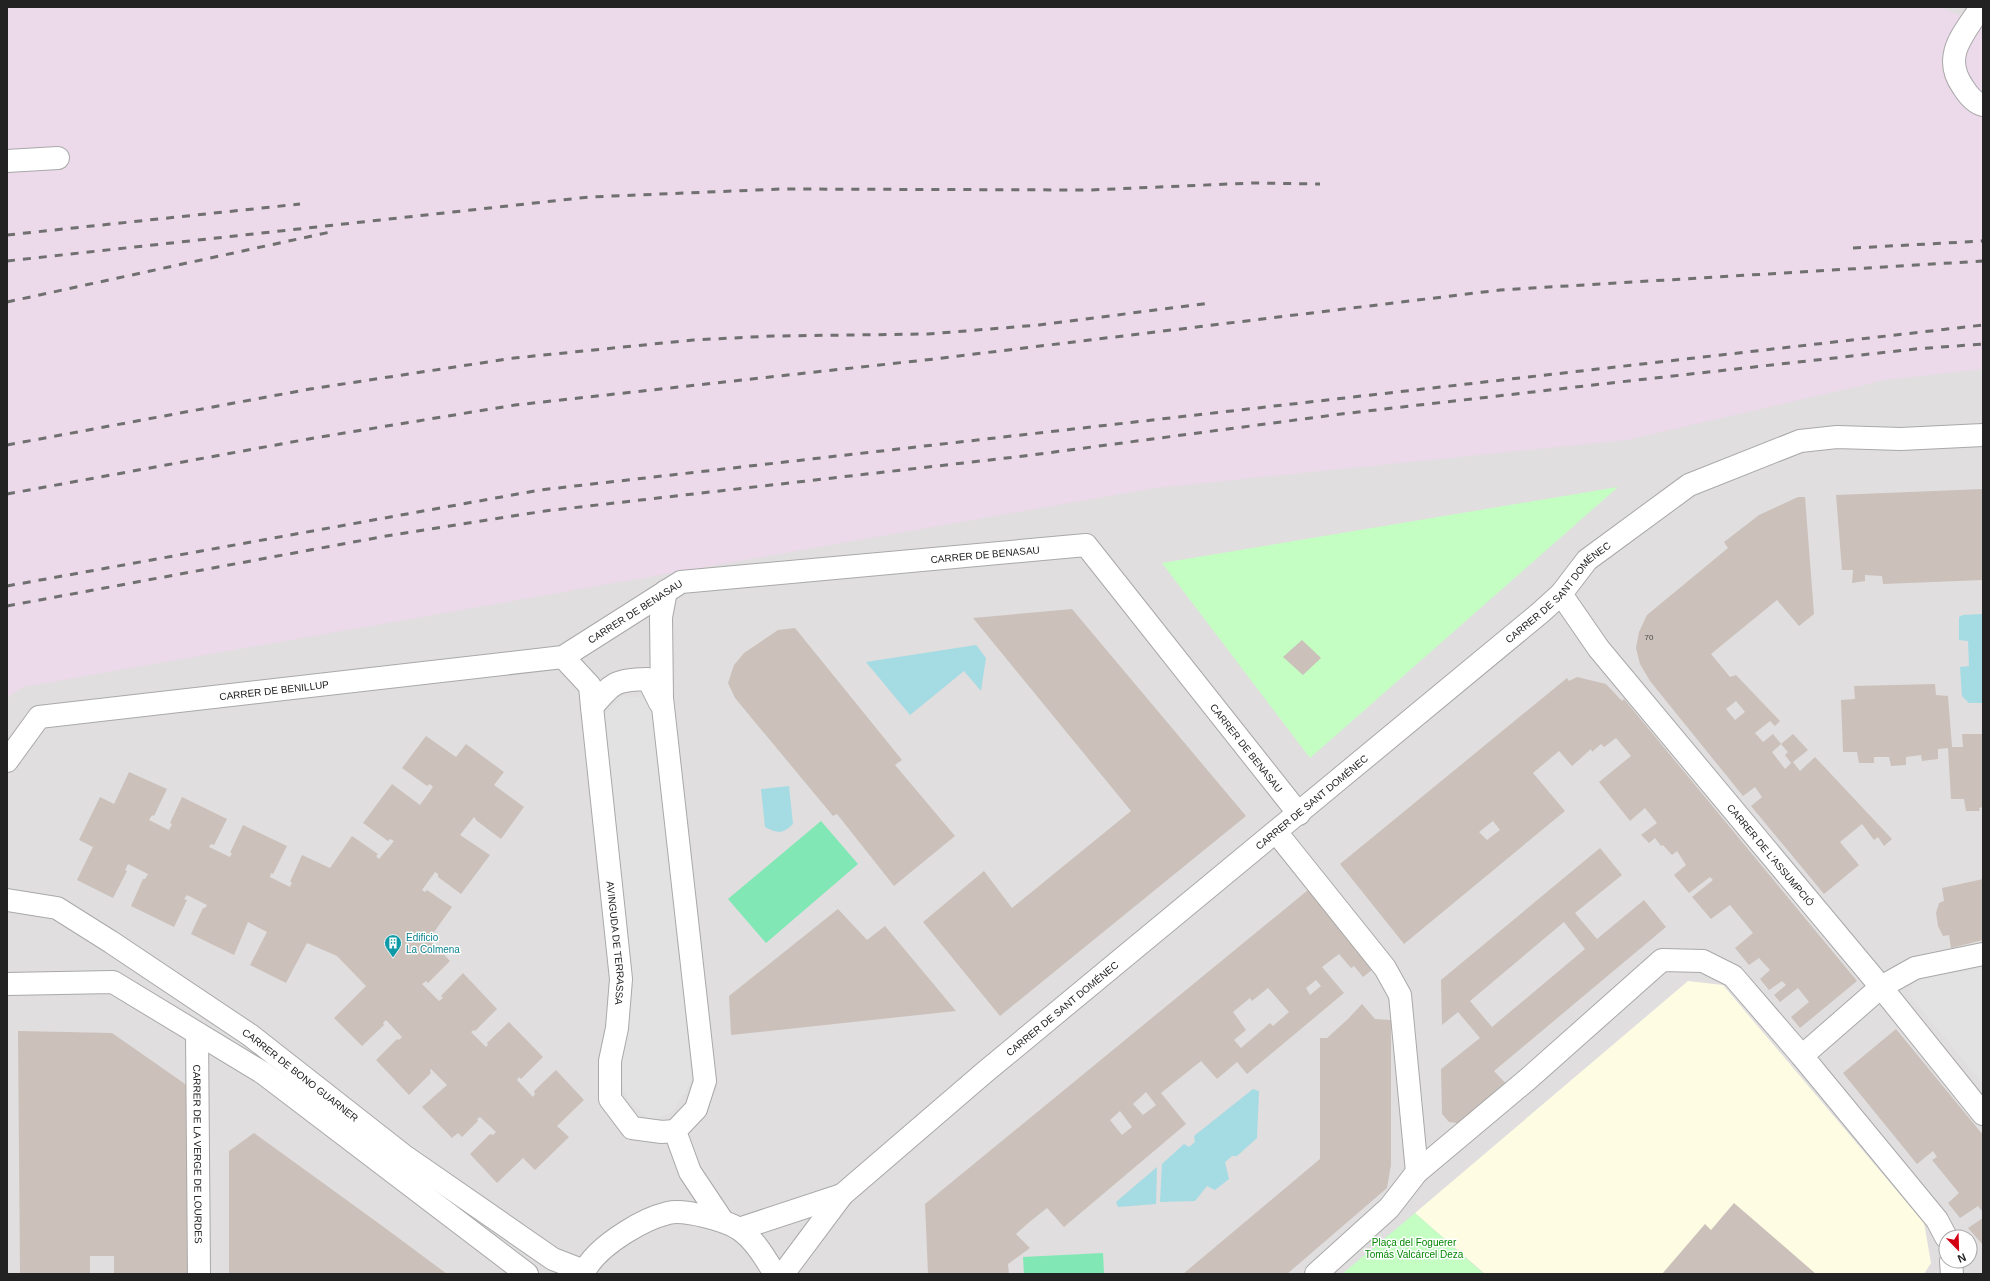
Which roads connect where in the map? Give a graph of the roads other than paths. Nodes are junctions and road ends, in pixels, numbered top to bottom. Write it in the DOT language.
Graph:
graph roads {
  1 [pos="1982,7"];
  2 [pos="1983,105"];
  3 [pos="58,158"];
  4 [pos="7,160"];
  5 [pos="1983,435"];
  6 [pos="666,592"];
  7 [pos="1561,594"];
  8 [pos="563,657"];
  9 [pos="592,707"];
  10 [pos="663,708"];
  11 [pos="7,761"];
  12 [pos="1299,814"];
  13 [pos="1276,832"];
  14 [pos="7,900"];
  15 [pos="1983,954"];
  16 [pos="7,984"];
  17 [pos="1881,987"];
  18 [pos="197,1034"];
  19 [pos="1802,1056"];
  20 [pos="1983,1114"];
  21 [pos="675,1131"];
  22 [pos="1417,1172"];
  23 [pos="842,1195"];
  24 [pos="731,1225"];
  25 [pos="1942,1229"];
  26 [pos="583,1273"];
  27 [pos="199,1274"];
  28 [pos="527,1274"];
  29 [pos="775,1274"];
  30 [pos="784,1274"];
  31 [pos="1316,1274"];
  1 -- 2 [label="street"];
  3 -- 4 [label="street"];
  5 -- 7 [label="street, CARRER DE SANT DOMÉNEC"];
  6 -- 8 [label="street, CARRER DE BENASAU"];
  6 -- 10 [label="street"];
  6 -- 12 [label="street, CARRER DE BENASAU"];
  7 -- 12 [label="street, CARRER DE SANT DOMÉNEC"];
  7 -- 17 [label="street, CARRER DE L'ASSUMPCIÓ"];
  8 -- 9 [label="street, AVINGUDA DE TERRASSA"];
  8 -- 11 [label="street, CARRER DE BENILLUP"];
  9 -- 10 [label="street"];
  9 -- 21 [label="street, AVINGUDA DE TERRASSA"];
  10 -- 21 [label="street"];
  12 -- 13 [label="street, CARRER DE SANT DOMÉNEC"];
  13 -- 22 [label="street"];
  13 -- 23 [label="street, CARRER DE SANT DOMÉNEC"];
  14 -- 26 [label="street, CARRER DE BONO GUARNER"];
  15 -- 17 [label="street"];
  16 -- 18 [label="street, CARRER DE BONO GUARNER"];
  17 -- 19 [label="street"];
  17 -- 20 [label="street, CARRER DE L'ASSUMPCIÓ"];
  18 -- 27 [label="street, CARRER DE LA VERGE DE LOURDES"];
  18 -- 28 [label="street, CARRER DE BONO GUARNER"];
  19 -- 22 [label="street"];
  19 -- 25 [label="street"];
  21 -- 24 [label="street"];
  22 -- 31 [label="street"];
  23 -- 24 [label="street, CARRER DE SANT DOMÉNEC"];
  23 -- 30 [label="street, CARRER DE SANT DOMÉNEC"];
  24 -- 26 [label="street"];
  24 -- 29 [label="street"];
}
